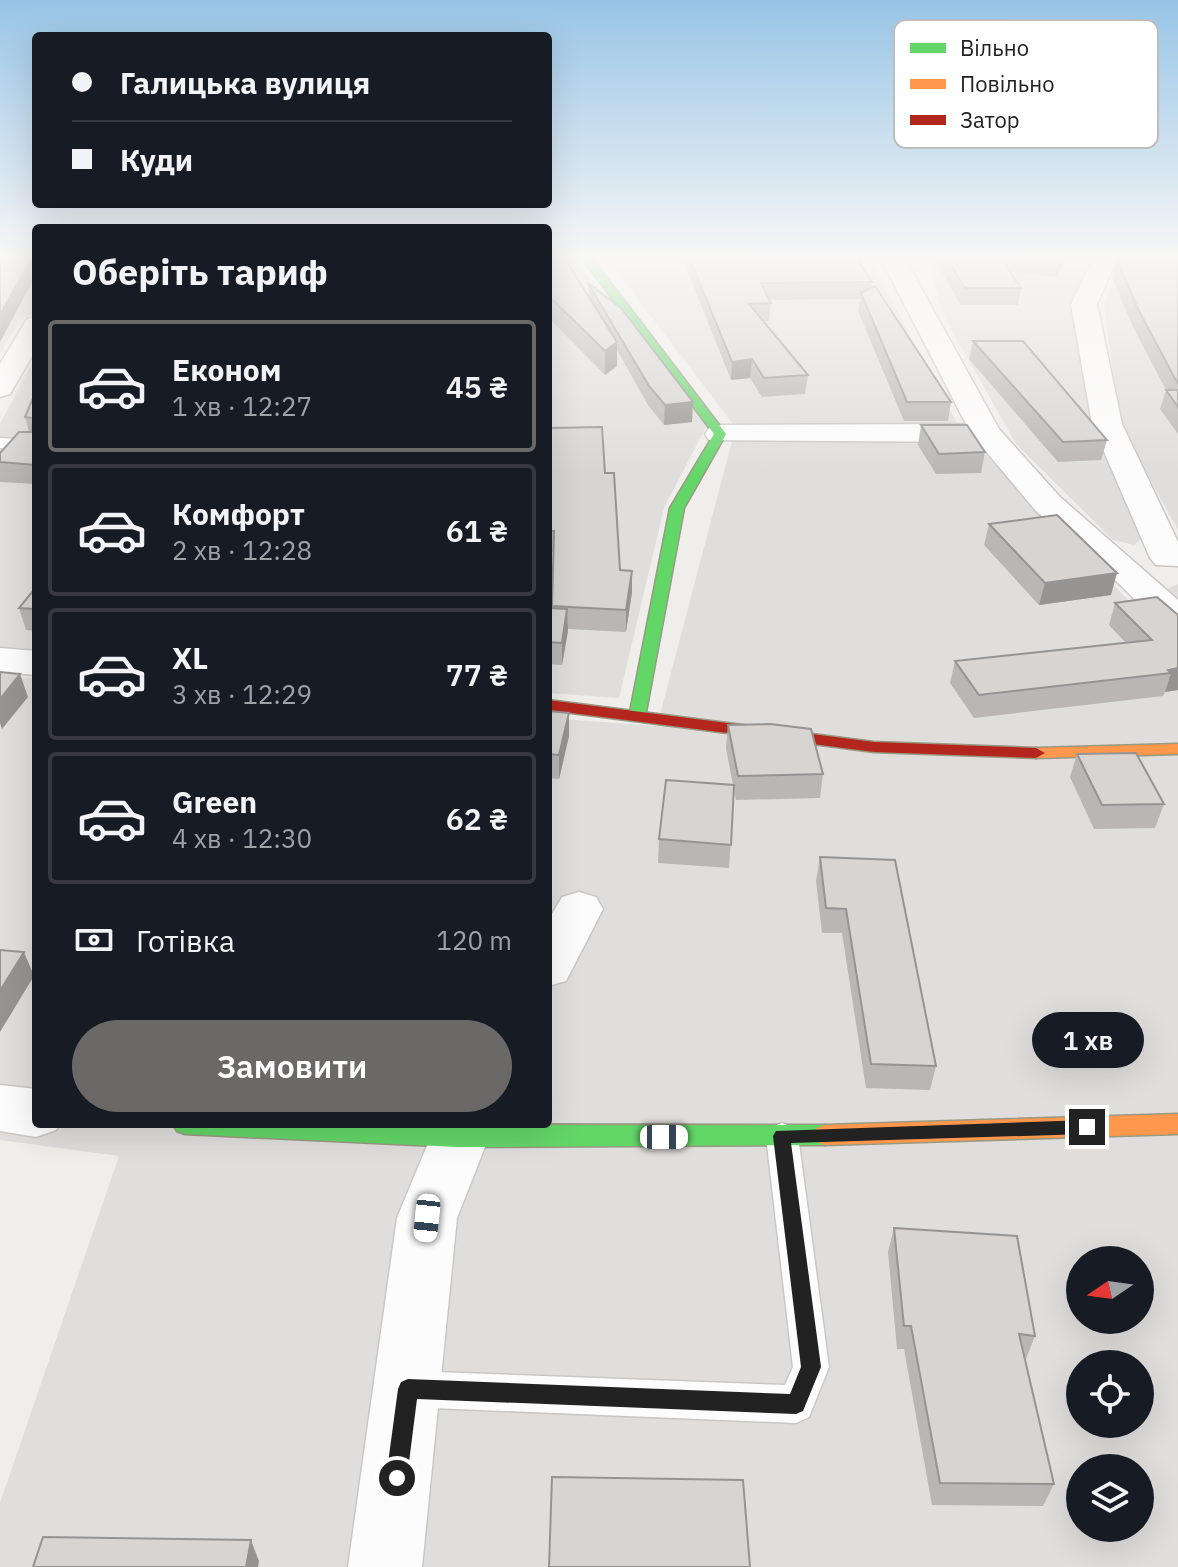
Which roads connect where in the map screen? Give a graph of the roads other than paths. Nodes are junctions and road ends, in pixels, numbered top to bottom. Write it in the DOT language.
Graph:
graph roads {
  1 [pos="641,330"];
  2 [pos="931,330"];
  3 [pos="1089,330"];
  4 [pos="32,332"];
  5 [pos="0,388"];
  6 [pos="986,433"];
  7 [pos="720,434"];
  8 [pos="0,443"];
  9 [pos="32,445"];
  10 [pos="1173,558"];
  11 [pos="1128,572"];
  12 [pos="1178,621"];
  13 [pos="0,660"];
  14 [pos="32,663"];
  15 [pos="552,705"];
  16 [pos="638,712"];
  17 [pos="1178,749"];
  18 [pos="579,909"];
  19 [pos="552,960"];
  20 [pos="0,1108"];
  21 [pos="32,1112"];
  22 [pos="1178,1124"];
  23 [pos="343,1128"];
  24 [pos="462,1131"];
  25 [pos="782,1136"];
  26 [pos="408,1389"];
  27 [pos="385,1567"];
  1 -- 7 [label="street"];
  2 -- 6 [label="street"];
  3 -- 10 [label="street"];
  4 -- 5 [label="street"];
  6 -- 7 [label="street"];
  6 -- 11 [label="street"];
  7 -- 16 [label="street"];
  8 -- 9 [label="lane"];
  10 -- 11 [label="street"];
  11 -- 12 [label="street"];
  13 -- 14 [label="street"];
  15 -- 16 [label="street"];
  16 -- 17 [label="street"];
  18 -- 19 [label="street"];
  20 -- 21 [label="street"];
  22 -- 25 [label="street"];
  23 -- 24 [label="street"];
  24 -- 25 [label="street"];
  24 -- 26 [label="street"];
  25 -- 26 [label="lane"];
  26 -- 27 [label="street"];
}
